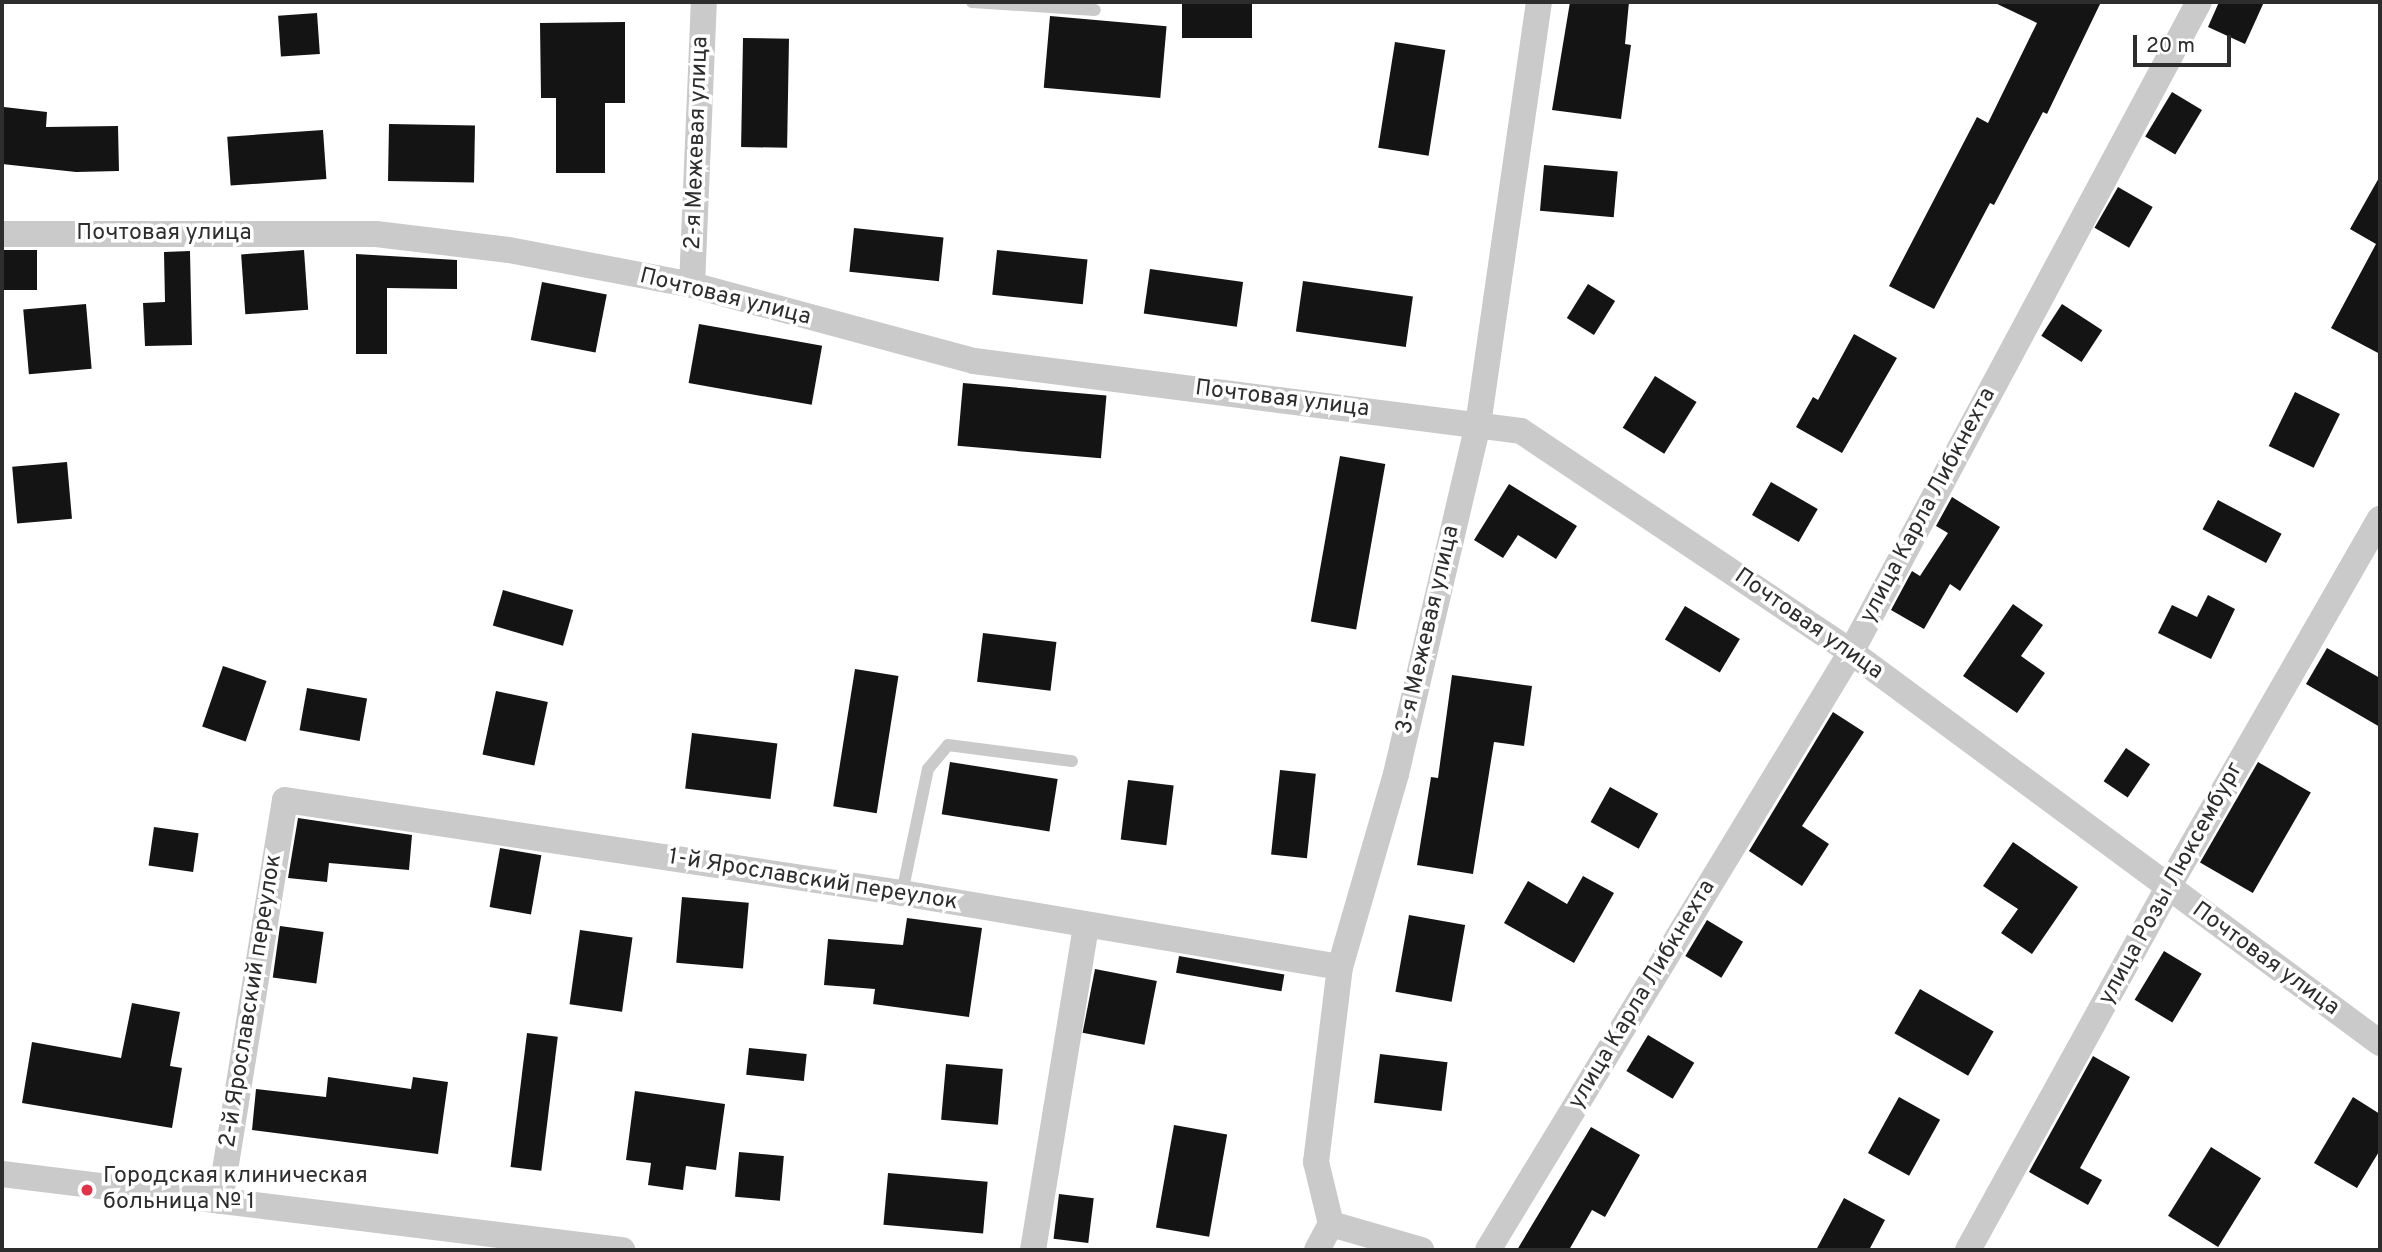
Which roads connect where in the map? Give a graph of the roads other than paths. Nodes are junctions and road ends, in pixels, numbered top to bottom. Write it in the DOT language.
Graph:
graph roads {
  1 [pos="704,2"];
  2 [pos="972,2"];
  3 [pos="1539,2"];
  4 [pos="2199,2"];
  5 [pos="1096,10"];
  6 [pos="2,234"];
  7 [pos="692,285"];
  8 [pos="1478,425"];
  9 [pos="2380,519"];
  10 [pos="1851,652"];
  11 [pos="1072,761"];
  12 [pos="285,800"];
  13 [pos="2167,889"];
  14 [pos="902,893"];
  15 [pos="1086,925"];
  16 [pos="1340,967"];
  17 [pos="2380,1043"];
  18 [pos="2,1174"];
  19 [pos="220,1201"];
  20 [pos="1331,1224"];
  21 [pos="497,1242"];
  22 [pos="622,1250"];
  23 [pos="1033,1250"];
  24 [pos="1317,1250"];
  25 [pos="1421,1250"];
  26 [pos="1488,1250"];
  27 [pos="1968,1250"];
  1 -- 7 [label="street, 2-я Межевая улица"];
  2 -- 5 [label="lane"];
  3 -- 8 [label="street, 3-я Межевая улица"];
  4 -- 10 [label="street, улица Карла Либкнехта"];
  6 -- 7 [label="street, Почтовая улица"];
  7 -- 8 [label="street, Почтовая улица"];
  8 -- 10 [label="street, Почтовая улица"];
  8 -- 16 [label="street, 3-я Межевая улица"];
  9 -- 13 [label="street, улица Розы Люксембург"];
  10 -- 13 [label="street, Почтовая улица"];
  10 -- 26 [label="street, улица Карла Либкнехта"];
  11 -- 14 [label="lane"];
  12 -- 14 [label="street, 1-й Ярославский переулок"];
  12 -- 19 [label="street, 2-й Ярославский переулок"];
  13 -- 17 [label="street, Почтовая улица"];
  13 -- 27 [label="street, улица Розы Люксембург"];
  14 -- 15 [label="street, 1-й Ярославский переулок"];
  15 -- 16 [label="street, 1-й Ярославский переулок"];
  15 -- 23 [label="street"];
  16 -- 20 [label="street, 3-я Межевая улица"];
  18 -- 19 [label="street"];
  19 -- 21 [label="street"];
  20 -- 24 [label="street"];
  20 -- 25 [label="street"];
  21 -- 22 [label="street"];
}
